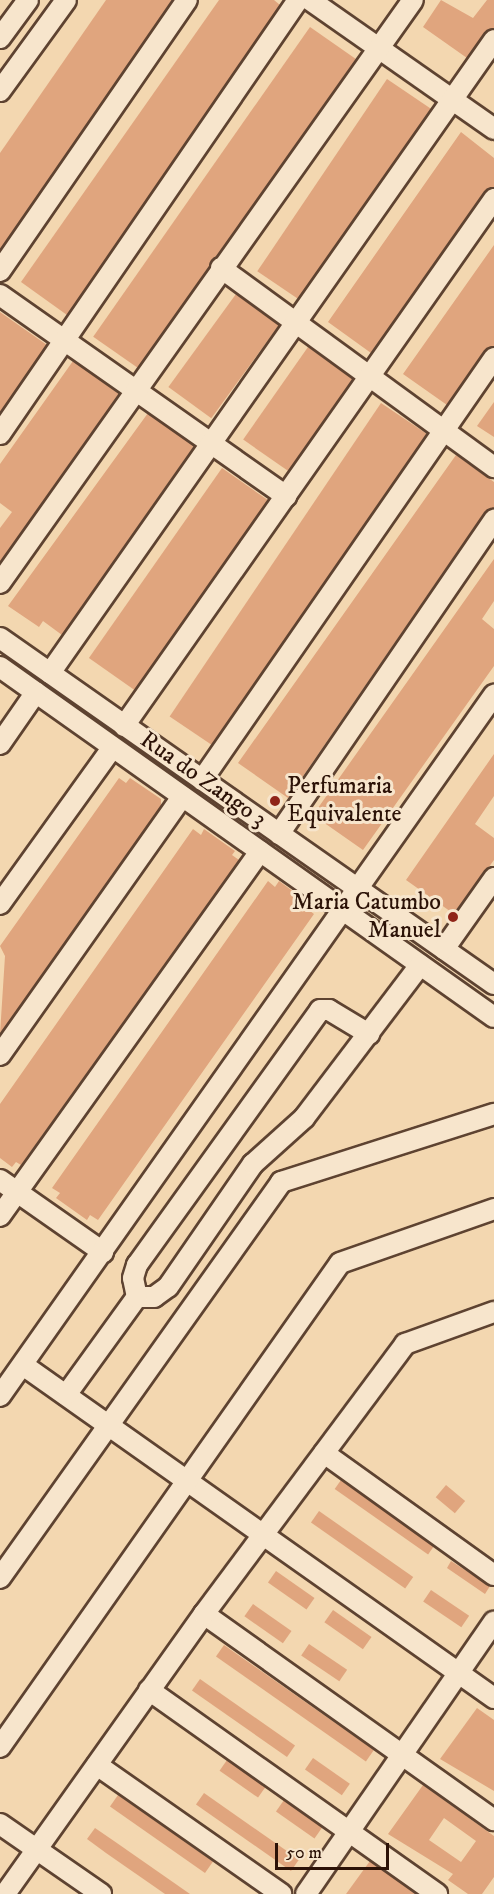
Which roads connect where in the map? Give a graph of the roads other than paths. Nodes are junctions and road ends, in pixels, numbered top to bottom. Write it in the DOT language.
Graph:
graph roads {
  1 [pos="28,0"];
  2 [pos="66,0"];
  3 [pos="187,0"];
  4 [pos="298,0"];
  5 [pos="310,0"];
  6 [pos="413,0"];
  7 [pos="0,38"];
  8 [pos="494,40"];
  9 [pos="380,47"];
  10 [pos="0,91"];
  11 [pos="452,100"];
  12 [pos="494,129"];
  13 [pos="494,199"];
  14 [pos="221,268"];
  15 [pos="0,271"];
  16 [pos="0,295"];
  17 [pos="298,326"];
  18 [pos="66,340"];
  19 [pos="494,358"];
  20 [pos="369,379"];
  21 [pos="135,389"];
  22 [pos="444,431"];
  23 [pos="0,434"];
  24 [pos="213,444"];
  25 [pos="494,466"];
  26 [pos="286,496"];
  27 [pos="494,520"];
  28 [pos="0,583"];
  29 [pos="0,638"];
  30 [pos="0,667"];
  31 [pos="50,673"];
  32 [pos="36,692"];
  33 [pos="494,695"];
  34 [pos="124,726"];
  35 [pos="0,744"];
  36 [pos="112,748"];
  37 [pos="202,780"];
  38 [pos="182,797"];
  39 [pos="279,834"];
  40 [pos="260,851"];
  41 [pos="494,878"];
  42 [pos="358,888"];
  43 [pos="0,904"];
  44 [pos="344,910"];
  45 [pos="444,949"];
  46 [pos="420,965"];
  47 [pos="494,984"];
  48 [pos="494,1017"];
  49 [pos="369,1034"];
  50 [pos="0,1055"];
  51 [pos="494,1114"];
  52 [pos="0,1180"];
  53 [pos="17,1192"];
  54 [pos="494,1209"];
  55 [pos="0,1216"];
  56 [pos="103,1252"];
  57 [pos="137,1297"];
  58 [pos="494,1312"];
  59 [pos="23,1365"];
  60 [pos="66,1395"];
  61 [pos="0,1396"];
  62 [pos="109,1425"];
  63 [pos="324,1453"];
  64 [pos="188,1481"];
  65 [pos="263,1534"];
  66 [pos="494,1575"];
  67 [pos="0,1578"];
  68 [pos="204,1614"];
  69 [pos="494,1621"];
  70 [pos="459,1672"];
  71 [pos="148,1690"];
  72 [pos="494,1698"];
  73 [pos="0,1747"];
  74 [pos="401,1755"];
  75 [pos="97,1765"];
  76 [pos="494,1820"];
  77 [pos="0,1824"];
  78 [pos="348,1832"];
  79 [pos="36,1849"];
  80 [pos="5,1894"];
  81 [pos="101,1894"];
  82 [pos="281,1894"];
  83 [pos="306,1894"];
  84 [pos="437,1894"];
  1 -- 7 [label="street"];
  2 -- 10 [label="street"];
  3 -- 15 [label="street"];
  4 -- 18 [label="street"];
  5 -- 9 [label="street"];
  6 -- 9 [label="street"];
  8 -- 11 [label="street"];
  9 -- 11 [label="street"];
  9 -- 14 [label="street"];
  11 -- 12 [label="street"];
  11 -- 17 [label="street"];
  13 -- 20 [label="street"];
  14 -- 17 [label="street"];
  14 -- 21 [label="street"];
  16 -- 18 [label="street"];
  17 -- 20 [label="street"];
  17 -- 24 [label="street"];
  18 -- 21 [label="street"];
  18 -- 23 [label="street"];
  19 -- 22 [label="street"];
  20 -- 22 [label="street"];
  20 -- 26 [label="street"];
  21 -- 24 [label="street"];
  21 -- 28 [label="street"];
  22 -- 25 [label="street"];
  22 -- 37 [label="street"];
  24 -- 26 [label="street"];
  24 -- 31 [label="street"];
  26 -- 34 [label="street"];
  27 -- 39 [label="street"];
  29 -- 31 [label="street"];
  30 -- 32 [label="street, Rua do Zango 3"];
  31 -- 34 [label="street"];
  32 -- 35 [label="street"];
  32 -- 36 [label="street, Rua do Zango 3"];
  33 -- 42 [label="street"];
  34 -- 37 [label="street"];
  36 -- 38 [label="street, Rua do Zango 3"];
  36 -- 43 [label="street"];
  37 -- 39 [label="street"];
  38 -- 40 [label="street, Rua do Zango 3"];
  38 -- 50 [label="street"];
  39 -- 42 [label="street"];
  40 -- 44 [label="street, Rua do Zango 3"];
  40 -- 53 [label="street"];
  41 -- 45 [label="street"];
  42 -- 44 [label="street"];
  42 -- 45 [label="street"];
  44 -- 46 [label="street, Rua do Zango 3"];
  44 -- 56 [label="street"];
  45 -- 47 [label="street"];
  46 -- 48 [label="street, Rua do Zango 3"];
  46 -- 49 [label="street"];
  49 -- 57 [label="street"];
  49 -- 57 [label="street"];
  51 -- 62 [label="street"];
  52 -- 53 [label="street"];
  53 -- 55 [label="street"];
  53 -- 56 [label="street"];
  54 -- 64 [label="street"];
  56 -- 59 [label="street"];
  57 -- 60 [label="street"];
  58 -- 63 [label="street"];
  59 -- 60 [label="street"];
  59 -- 61 [label="street"];
  60 -- 62 [label="street"];
  62 -- 64 [label="street"];
  62 -- 67 [label="street"];
  63 -- 65 [label="street"];
  63 -- 66 [label="street"];
  64 -- 65 [label="street"];
  64 -- 73 [label="street"];
  65 -- 68 [label="street"];
  65 -- 70 [label="street"];
  68 -- 71 [label="street"];
  68 -- 74 [label="street"];
  69 -- 70 [label="street"];
  70 -- 72 [label="street"];
  70 -- 74 [label="street"];
  71 -- 75 [label="street"];
  71 -- 78 [label="street"];
  74 -- 76 [label="street"];
  74 -- 78 [label="street"];
  75 -- 79 [label="street"];
  75 -- 82 [label="street"];
  77 -- 79 [label="street"];
  78 -- 83 [label="street"];
  78 -- 84 [label="street"];
  79 -- 80 [label="street"];
  79 -- 81 [label="street"];
}
